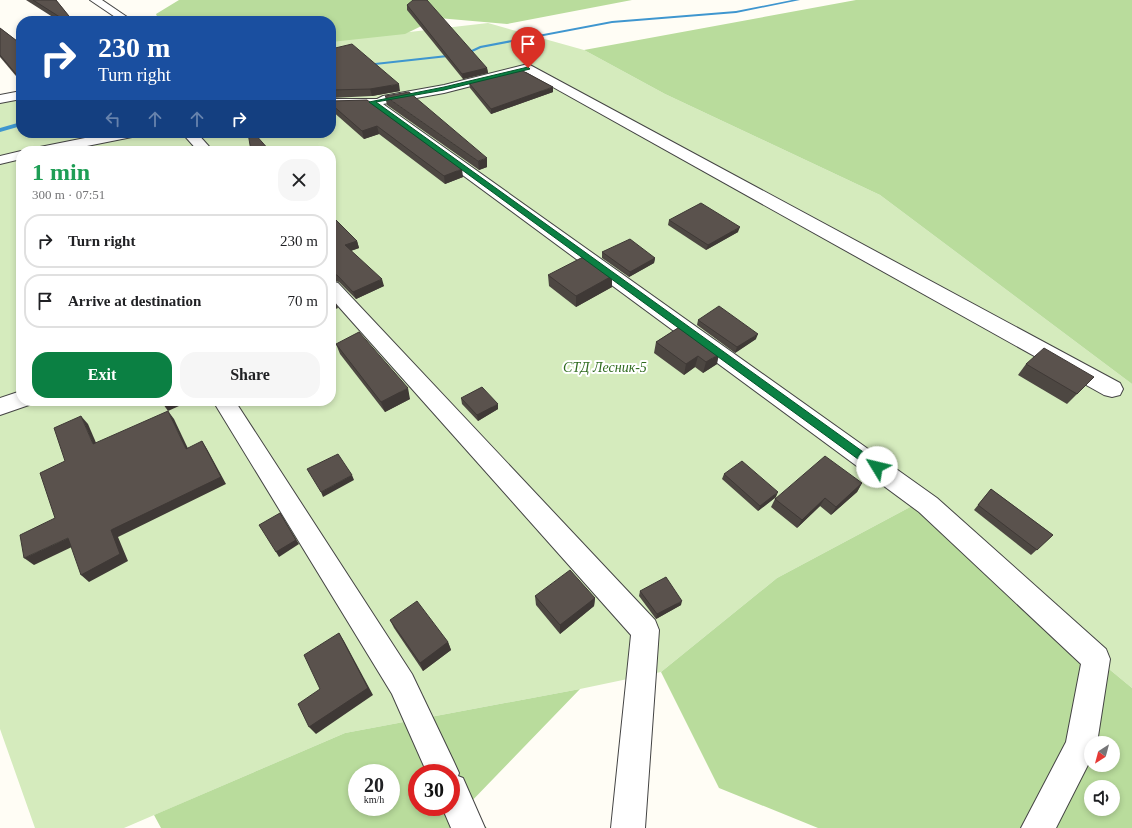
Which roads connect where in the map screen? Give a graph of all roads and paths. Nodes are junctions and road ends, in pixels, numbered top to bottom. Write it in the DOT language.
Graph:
graph roads {
  1 [pos="94,0"];
  2 [pos="120,16"];
  3 [pos="16,96"];
  4 [pos="0,99"];
  5 [pos="372,102"];
  6 [pos="336,103"];
  7 [pos="106,138"];
  8 [pos="194,138"];
  9 [pos="66,146"];
  10 [pos="202,146"];
  11 [pos="16,157"];
  12 [pos="0,160"];
  13 [pos="336,292"];
  14 [pos="1112,389"];
  15 [pos="16,401"];
  16 [pos="227,406"];
  17 [pos="0,408"];
  18 [pos="439,764"];
  19 [pos="460,810"];
  20 [pos="468,828"];
  21 [pos="628,828"];
  22 [pos="1038,828"];
  1 -- 2 [label="street"];
  3 -- 4 [label="street"];
  5 -- 6 [label="street"];
  5 -- 14 [label="street"];
  5 -- 22 [label="street"];
  7 -- 9 [label="street"];
  8 -- 10 [label="street"];
  11 -- 12 [label="street"];
  13 -- 21 [label="street"];
  15 -- 17 [label="street"];
  16 -- 18 [label="street"];
  19 -- 20 [label="street"];
}
